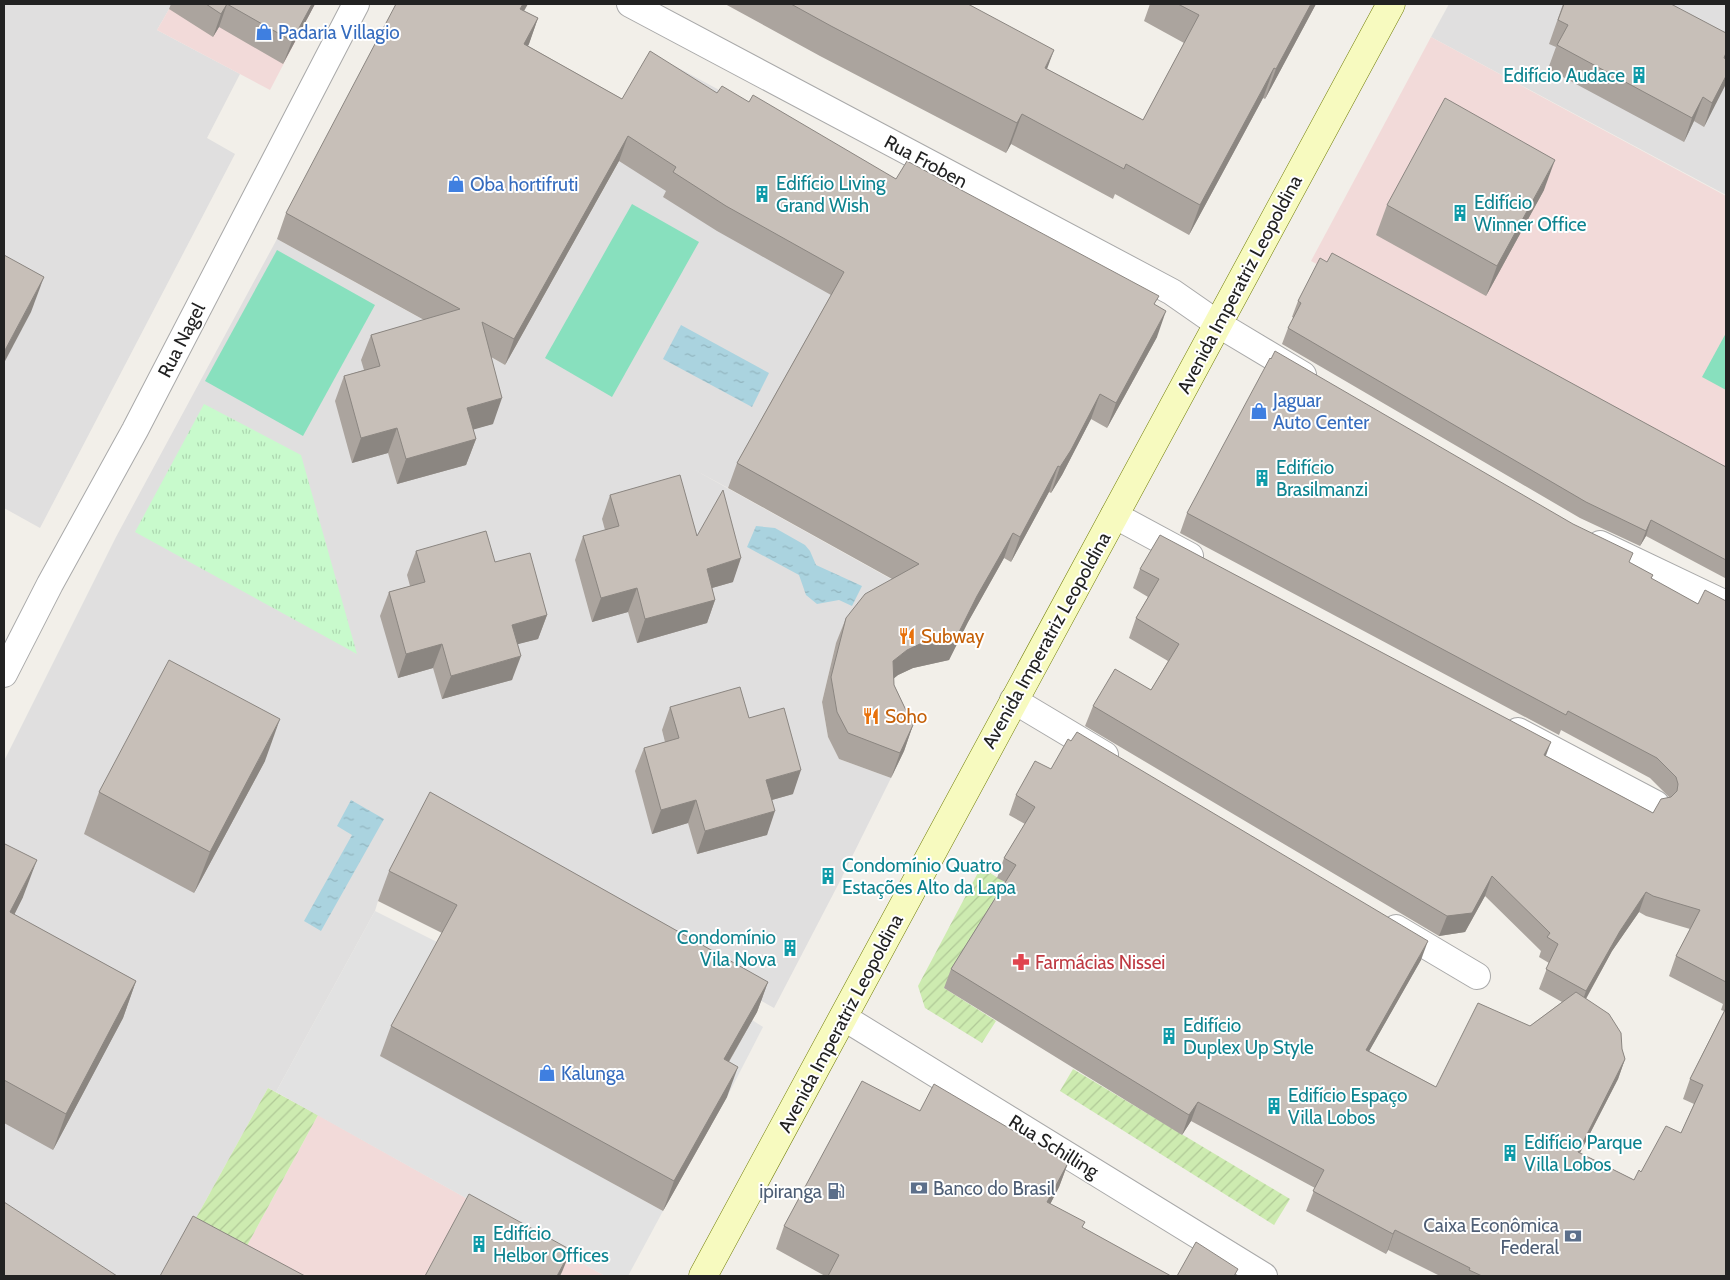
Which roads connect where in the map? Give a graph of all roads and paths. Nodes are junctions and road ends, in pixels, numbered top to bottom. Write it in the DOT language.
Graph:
graph roads {
  1 [pos="356,4"];
  2 [pos="630,4"];
  3 [pos="1391,4"];
  4 [pos="1218,324"];
  5 [pos="1322,386"];
  6 [pos="1114,514"];
  7 [pos="1582,536"];
  8 [pos="1208,566"];
  9 [pos="1726,604"];
  10 [pos="4,674"];
  11 [pos="1013,700"];
  12 [pos="1498,720"];
  13 [pos="1125,766"];
  14 [pos="1656,804"];
  15 [pos="1374,915"];
  16 [pos="1477,976"];
  17 [pos="843,1017"];
  18 [pos="703,1276"];
  19 [pos="1264,1276"];
  1 -- 10 [label="street, Rua Nagel"];
  2 -- 4 [label="street, Rua Froben"];
  3 -- 4 [label="main road, Avenida Imperatriz Leopoldina"];
  4 -- 5 [label="street, Rua Froben"];
  4 -- 6 [label="main road, Avenida Imperatriz Leopoldina"];
  6 -- 8 [label="street"];
  6 -- 11 [label="main road, Avenida Imperatriz Leopoldina"];
  7 -- 9 [label="street"];
  11 -- 13 [label="street"];
  11 -- 17 [label="main road, Avenida Imperatriz Leopoldina"];
  12 -- 14 [label="street"];
  15 -- 16 [label="street"];
  17 -- 18 [label="main road, Avenida Imperatriz Leopoldina"];
  17 -- 19 [label="street, Rua Schilling"];
}
